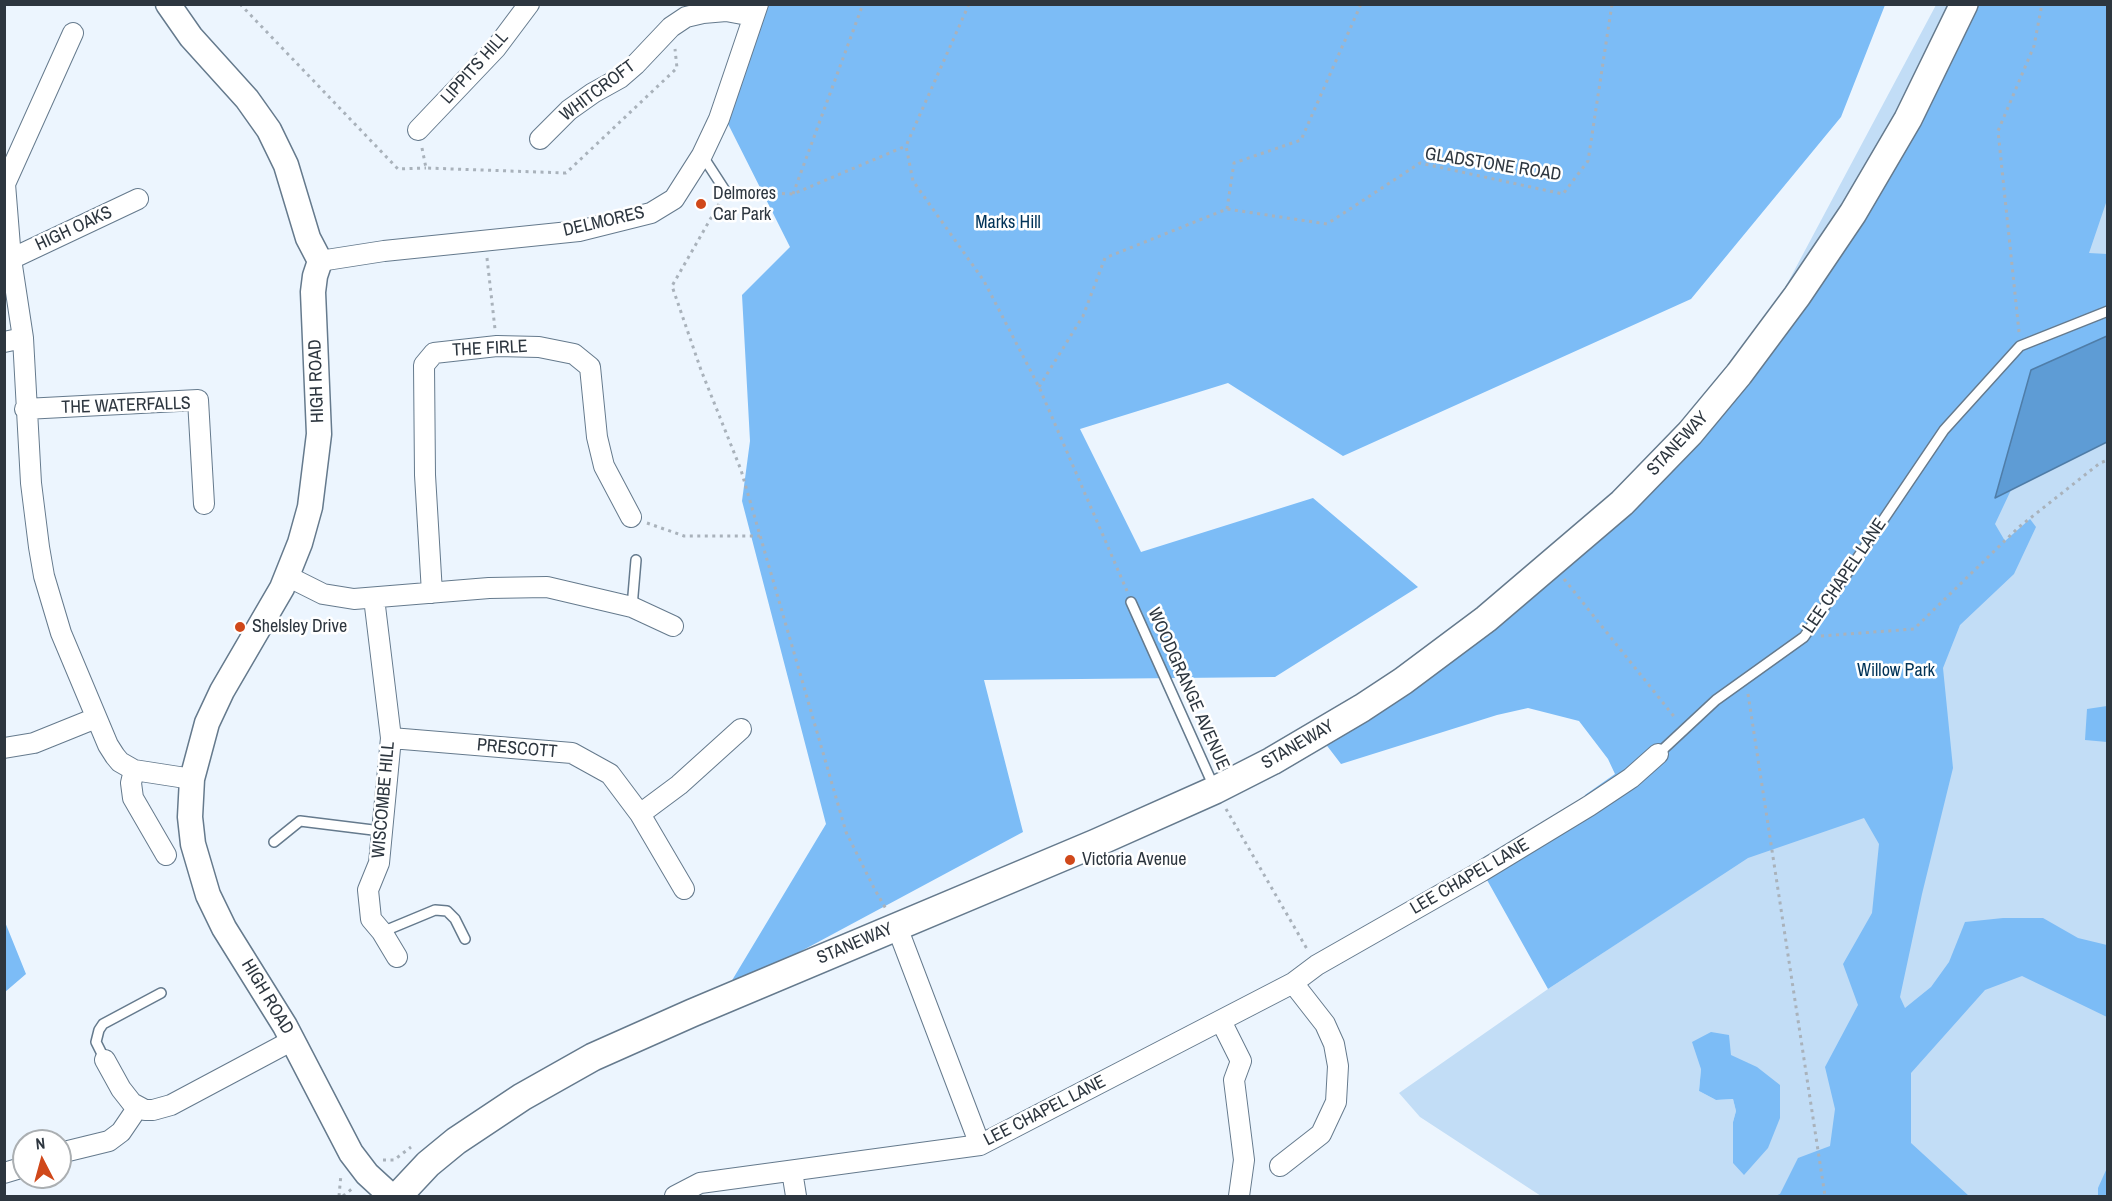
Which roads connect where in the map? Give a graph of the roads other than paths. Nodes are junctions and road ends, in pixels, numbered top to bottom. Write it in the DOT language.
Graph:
graph roads {
  1 [pos="168,4"];
  2 [pos="529,4"];
  3 [pos="1965,4"];
  4 [pos="755,10"];
  5 [pos="73,33"];
  6 [pos="418,130"];
  7 [pos="540,140"];
  8 [pos="702,155"];
  9 [pos="5,183"];
  10 [pos="726,192"];
  11 [pos="138,199"];
  12 [pos="11,259"];
  13 [pos="321,261"];
  14 [pos="2108,311"];
  15 [pos="14,340"];
  16 [pos="25,410"];
  17 [pos="204,504"];
  18 [pos="631,517"];
  19 [pos="636,560"];
  20 [pos="287,576"];
  21 [pos="432,593"];
  22 [pos="374,598"];
  23 [pos="1131,602"];
  24 [pos="632,607"];
  25 [pos="673,626"];
  26 [pos="96,718"];
  27 [pos="741,729"];
  28 [pos="391,738"];
  29 [pos="4,748"];
  30 [pos="1658,754"];
  31 [pos="134,770"];
  32 [pos="192,778"];
  33 [pos="1215,790"];
  34 [pos="640,814"];
  35 [pos="381,831"];
  36 [pos="274,842"];
  37 [pos="166,855"];
  38 [pos="684,889"];
  39 [pos="897,927"];
  40 [pos="382,932"];
  41 [pos="465,939"];
  42 [pos="397,957"];
  43 [pos="1293,983"];
  44 [pos="161,993"];
  45 [pos="1221,1022"];
  46 [pos="293,1040"];
  47 [pos="105,1060"];
  48 [pos="138,1107"];
  49 [pos="980,1145"];
  50 [pos="72,1150"];
  51 [pos="1280,1166"];
  52 [pos="792,1171"];
  53 [pos="391,1197"];
  54 [pos="398,1197"];
  55 [pos="675,1197"];
  56 [pos="796,1197"];
  57 [pos="1239,1197"];
  1 -- 13 [label="street"];
  2 -- 6 [label="street, LIPPITS HILL"];
  3 -- 33 [label="main road, STANEWAY"];
  4 -- 7 [label="street, WHITCROFT"];
  4 -- 8 [label="street, DELMORES"];
  5 -- 9 [label="street"];
  8 -- 10 [label="lane"];
  8 -- 13 [label="street, DELMORES"];
  9 -- 12 [label="street"];
  11 -- 12 [label="street, HIGH OAKS"];
  12 -- 15 [label="street"];
  13 -- 20 [label="street, HIGH ROAD"];
  14 -- 30 [label="lane, LEE CHAPEL LANE"];
  15 -- 16 [label="street"];
  16 -- 17 [label="street, THE WATERFALLS"];
  16 -- 26 [label="street"];
  18 -- 21 [label="street, THE FIRLE"];
  19 -- 24 [label="lane"];
  20 -- 22 [label="street"];
  20 -- 32 [label="street, HIGH ROAD"];
  21 -- 22 [label="street"];
  21 -- 24 [label="street"];
  22 -- 28 [label="street, WISCOMBE HILL"];
  23 -- 33 [label="lane, WOODGRANGE AVENUE"];
  24 -- 25 [label="street"];
  26 -- 29 [label="street"];
  26 -- 31 [label="street"];
  27 -- 34 [label="street"];
  28 -- 34 [label="street, PRESCOTT"];
  28 -- 35 [label="street, WISCOMBE HILL"];
  30 -- 43 [label="street, LEE CHAPEL LANE"];
  31 -- 32 [label="street"];
  31 -- 37 [label="street"];
  32 -- 46 [label="street, HIGH ROAD"];
  33 -- 39 [label="main road, STANEWAY"];
  34 -- 38 [label="street, PRESCOTT"];
  35 -- 36 [label="lane"];
  35 -- 40 [label="street, WISCOMBE HILL"];
  39 -- 49 [label="street"];
  39 -- 54 [label="main road, STANEWAY"];
  40 -- 41 [label="lane"];
  40 -- 42 [label="street, WISCOMBE HILL"];
  43 -- 45 [label="street, LEE CHAPEL LANE"];
  43 -- 51 [label="street"];
  44 -- 47 [label="lane"];
  45 -- 49 [label="street, LEE CHAPEL LANE"];
  45 -- 57 [label="street"];
  46 -- 48 [label="street"];
  46 -- 53 [label="street, HIGH ROAD"];
  47 -- 48 [label="street"];
  48 -- 50 [label="street"];
  49 -- 52 [label="street, LEE CHAPEL LANE"];
  52 -- 55 [label="street, LEE CHAPEL LANE"];
  52 -- 56 [label="street"];
}
